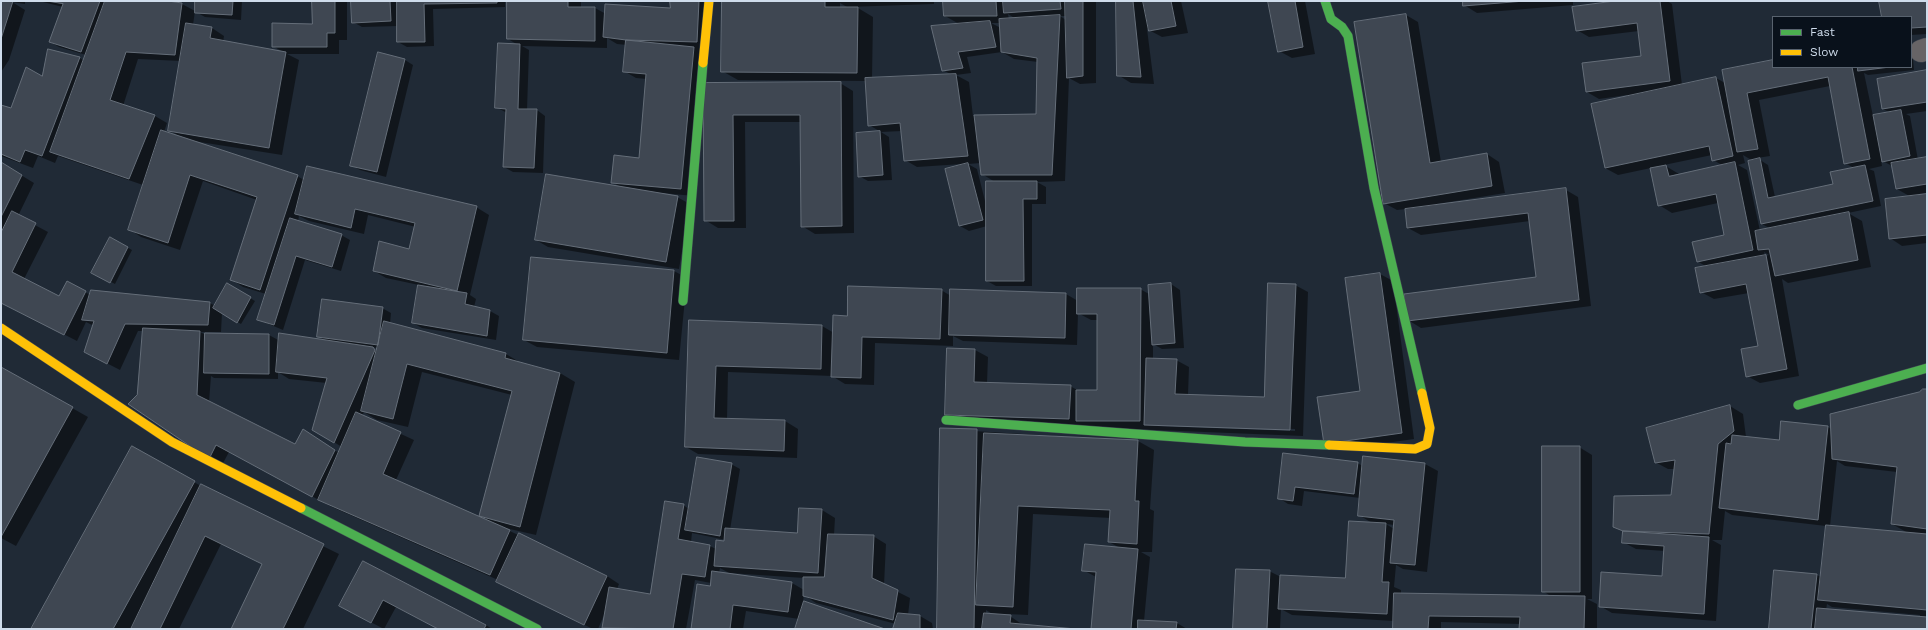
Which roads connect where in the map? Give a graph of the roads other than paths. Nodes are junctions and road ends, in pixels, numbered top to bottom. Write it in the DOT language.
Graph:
graph roads {
  1 [pos="709,1"];
  2 [pos="1325,1"];
  3 [pos="683,301"];
  4 [pos="1,328"];
  5 [pos="1927,368"];
  6 [pos="1798,405"];
  7 [pos="946,420"];
  8 [pos="537,629"];
  1 -- 3 [label="street"];
  2 -- 7 [label="street"];
  4 -- 8 [label="street"];
  5 -- 6 [label="street"];
}
